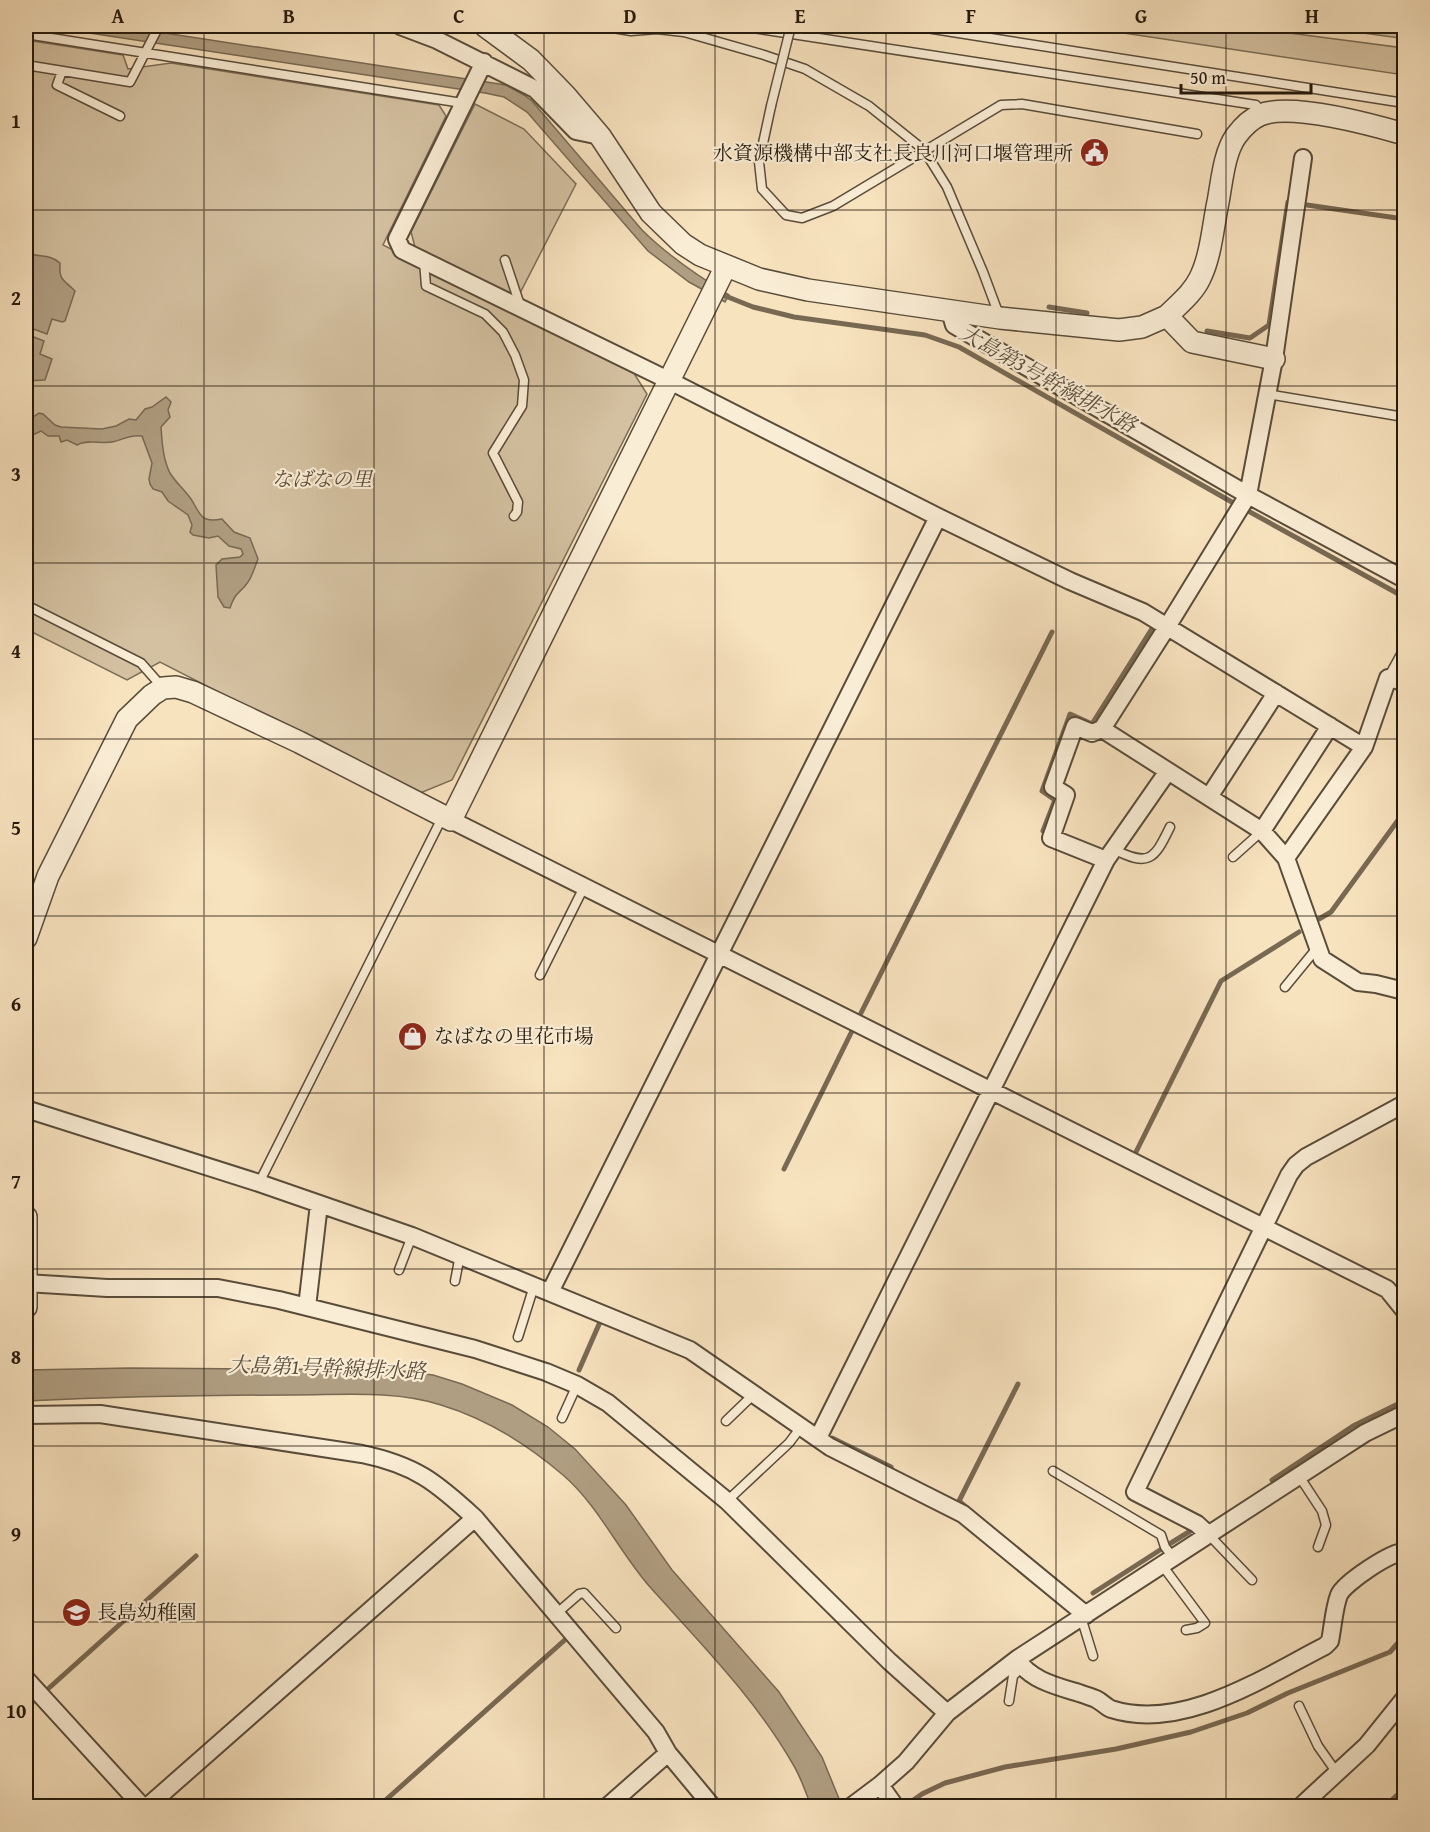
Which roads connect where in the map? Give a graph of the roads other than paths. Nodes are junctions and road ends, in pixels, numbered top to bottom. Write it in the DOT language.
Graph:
graph roads {
  1 [pos="159,26"];
  2 [pos="400,26"];
  3 [pos="485,26"];
  4 [pos="601,26"];
  5 [pos="693,26"];
  6 [pos="740,26"];
  7 [pos="791,26"];
  8 [pos="914,26"];
  9 [pos="684,32"];
  10 [pos="26,34"];
  11 [pos="147,50"];
  12 [pos="26,65"];
  13 [pos="480,69"];
  14 [pos="62,71"];
  15 [pos="465,99"];
  16 [pos="1404,103"];
  17 [pos="1256,105"];
  18 [pos="120,116"];
  19 [pos="1197,134"];
  20 [pos="1404,134"];
  21 [pos="600,136"];
  22 [pos="924,150"];
  23 [pos="1303,158"];
  24 [pos="424,260"];
  25 [pos="505,260"];
  26 [pos="723,272"];
  27 [pos="521,308"];
  28 [pos="950,311"];
  29 [pos="1167,316"];
  30 [pos="1000,318"];
  31 [pos="1274,359"];
  32 [pos="670,381"];
  33 [pos="1267,394"];
  34 [pos="1404,417"];
  35 [pos="1243,502"];
  36 [pos="514,516"];
  37 [pos="938,517"];
  38 [pos="1404,579"];
  39 [pos="26,605"];
  40 [pos="1167,627"];
  41 [pos="1404,649"];
  42 [pos="1396,680"];
  43 [pos="163,688"];
  44 [pos="1276,693"];
  45 [pos="1330,726"];
  46 [pos="1102,729"];
  47 [pos="1364,747"];
  48 [pos="1168,771"];
  49 [pos="1209,797"];
  50 [pos="447,818"];
  51 [pos="1170,826"];
  52 [pos="1262,831"];
  53 [pos="1109,854"];
  54 [pos="1233,857"];
  55 [pos="1286,858"];
  56 [pos="584,887"];
  57 [pos="26,938"];
  58 [pos="1318,947"];
  59 [pos="719,955"];
  60 [pos="540,975"];
  61 [pos="1285,987"];
  62 [pos="1404,991"];
  63 [pos="992,1091"];
  64 [pos="1404,1104"];
  65 [pos="26,1109"];
  66 [pos="259,1183"];
  67 [pos="320,1204"];
  68 [pos="26,1217"];
  69 [pos="1263,1227"];
  70 [pos="412,1236"];
  71 [pos="460,1256"];
  72 [pos="399,1270"];
  73 [pos="455,1281"];
  74 [pos="26,1283"];
  75 [pos="534,1286"];
  76 [pos="550,1292"];
  77 [pos="26,1307"];
  78 [pos="307,1307"];
  79 [pos="1404,1308"];
  80 [pos="518,1337"];
  81 [pos="577,1385"];
  82 [pos="753,1395"];
  83 [pos="1404,1414"];
  84 [pos="26,1415"];
  85 [pos="562,1418"];
  86 [pos="726,1421"];
  87 [pos="801,1427"];
  88 [pos="818,1438"];
  89 [pos="1053,1471"];
  90 [pos="1299,1476"];
  91 [pos="727,1501"];
  92 [pos="475,1518"];
  93 [pos="1209,1535"];
  94 [pos="1318,1547"];
  95 [pos="1404,1552"];
  96 [pos="1168,1561"];
  97 [pos="1252,1580"];
  98 [pos="556,1614"];
  99 [pos="1084,1616"];
  100 [pos="616,1628"];
  101 [pos="1186,1630"];
  102 [pos="1093,1656"];
  103 [pos="1019,1663"];
  104 [pos="26,1679"];
  105 [pos="1404,1699"];
  106 [pos="1009,1701"];
  107 [pos="1299,1706"];
  108 [pos="947,1713"];
  109 [pos="668,1753"];
  110 [pos="1338,1774"];
  111 [pos="880,1785"];
  112 [pos="142,1806"];
  113 [pos="148,1806"];
  114 [pos="608,1806"];
  115 [pos="712,1806"];
  116 [pos="852,1806"];
  117 [pos="895,1806"];
  118 [pos="1301,1806"];
  1 -- 11 [label="lane"];
  2 -- 13 [label="street"];
  3 -- 21 [label="street"];
  4 -- 9 [label="lane"];
  5 -- 9 [label="lane"];
  6 -- 17 [label="lane"];
  7 -- 22 [label="lane, bridge"];
  8 -- 16 [label="lane"];
  9 -- 22 [label="lane"];
  10 -- 11 [label="lane"];
  11 -- 14 [label="lane"];
  11 -- 15 [label="lane"];
  12 -- 14 [label="lane"];
  13 -- 15 [label="street"];
  13 -- 21 [label="street"];
  14 -- 18 [label="lane"];
  15 -- 24 [label="street"];
  19 -- 22 [label="lane"];
  20 -- 29 [label="street"];
  21 -- 26 [label="street"];
  22 -- 30 [label="lane"];
  23 -- 31 [label="street"];
  24 -- 27 [label="street"];
  24 -- 36 [label="lane"];
  25 -- 27 [label="lane"];
  26 -- 28 [label="street"];
  26 -- 32 [label="street"];
  27 -- 32 [label="street"];
  28 -- 30 [label="street"];
  28 -- 35 [label="street"];
  29 -- 30 [label="street"];
  29 -- 31 [label="street"];
  31 -- 33 [label="street"];
  32 -- 37 [label="street"];
  32 -- 50 [label="street"];
  33 -- 34 [label="lane"];
  33 -- 35 [label="street"];
  35 -- 38 [label="street"];
  35 -- 40 [label="street"];
  37 -- 40 [label="street"];
  37 -- 59 [label="street"];
  39 -- 43 [label="lane"];
  40 -- 44 [label="street"];
  40 -- 46 [label="street"];
  41 -- 42 [label="lane"];
  42 -- 47 [label="street"];
  43 -- 50 [label="street"];
  43 -- 57 [label="street"];
  44 -- 45 [label="street"];
  44 -- 49 [label="street"];
  45 -- 47 [label="street"];
  45 -- 52 [label="street"];
  46 -- 48 [label="street"];
  46 -- 53 [label="street"];
  47 -- 55 [label="street"];
  48 -- 49 [label="street"];
  48 -- 53 [label="street"];
  49 -- 52 [label="street"];
  50 -- 56 [label="street"];
  50 -- 66 [label="lane"];
  51 -- 53 [label="lane"];
  52 -- 54 [label="lane"];
  52 -- 55 [label="street"];
  53 -- 63 [label="street"];
  55 -- 58 [label="street"];
  56 -- 59 [label="street"];
  56 -- 60 [label="lane"];
  58 -- 61 [label="lane"];
  58 -- 62 [label="street"];
  59 -- 63 [label="street"];
  59 -- 76 [label="street"];
  63 -- 69 [label="street"];
  63 -- 88 [label="street"];
  64 -- 69 [label="street"];
  65 -- 66 [label="street"];
  66 -- 67 [label="street"];
  67 -- 70 [label="street"];
  67 -- 78 [label="street"];
  68 -- 74 [label="street"];
  69 -- 79 [label="street"];
  69 -- 93 [label="street"];
  70 -- 71 [label="street"];
  70 -- 72 [label="lane"];
  71 -- 73 [label="lane"];
  71 -- 75 [label="street"];
  74 -- 77 [label="street"];
  74 -- 78 [label="street"];
  75 -- 76 [label="street"];
  75 -- 80 [label="lane"];
  76 -- 82 [label="street"];
  78 -- 81 [label="street"];
  81 -- 85 [label="lane"];
  81 -- 91 [label="street"];
  82 -- 86 [label="lane"];
  82 -- 87 [label="street"];
  83 -- 90 [label="street"];
  84 -- 92 [label="street"];
  87 -- 88 [label="street"];
  87 -- 91 [label="lane"];
  88 -- 99 [label="street"];
  89 -- 96 [label="lane"];
  90 -- 93 [label="street"];
  90 -- 94 [label="lane"];
  91 -- 108 [label="street"];
  92 -- 98 [label="street"];
  92 -- 113 [label="street"];
  93 -- 96 [label="street"];
  93 -- 97 [label="lane"];
  95 -- 103 [label="street"];
  96 -- 99 [label="street"];
  96 -- 101 [label="lane"];
  98 -- 100 [label="lane"];
  98 -- 109 [label="street"];
  99 -- 102 [label="lane"];
  99 -- 103 [label="street"];
  103 -- 106 [label="lane"];
  103 -- 108 [label="street"];
  104 -- 112 [label="street"];
  105 -- 110 [label="street"];
  107 -- 110 [label="lane"];
  108 -- 111 [label="street"];
  109 -- 114 [label="street"];
  109 -- 115 [label="street"];
  110 -- 118 [label="street"];
  111 -- 116 [label="street"];
  111 -- 117 [label="street"];
}
